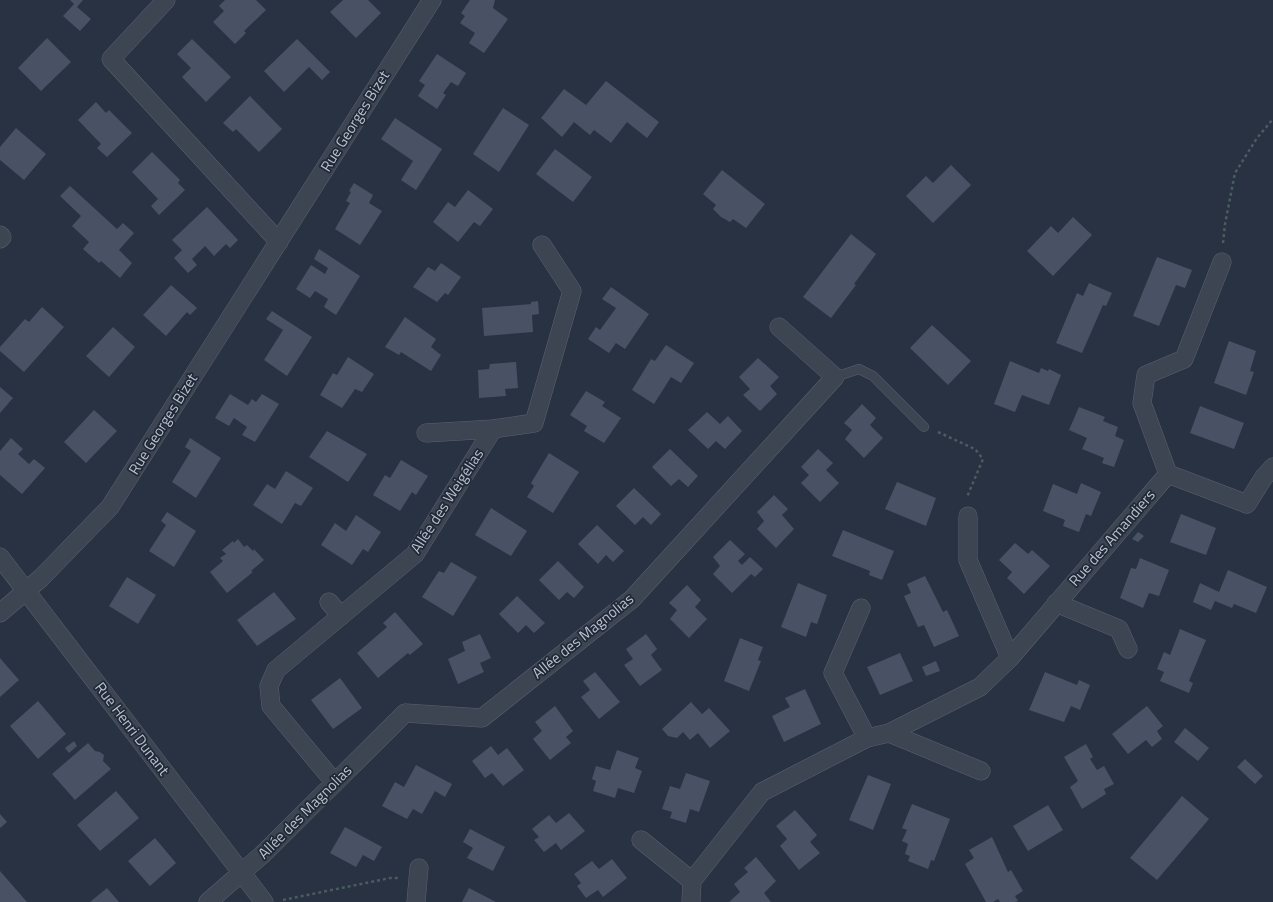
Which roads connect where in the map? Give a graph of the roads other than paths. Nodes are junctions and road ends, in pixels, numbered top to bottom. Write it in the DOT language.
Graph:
graph roads {
  1 [pos="166,0"];
  2 [pos="432,0"];
  3 [pos="0,235"];
  4 [pos="0,239"];
  5 [pos="278,242"];
  6 [pos="542,245"];
  7 [pos="1222,262"];
  8 [pos="779,328"];
  9 [pos="834,377"];
  10 [pos="924,427"];
  11 [pos="493,428"];
  12 [pos="426,433"];
  13 [pos="1273,467"];
  14 [pos="1168,474"];
  15 [pos="968,516"];
  16 [pos="0,557"];
  17 [pos="27,590"];
  18 [pos="329,602"];
  19 [pos="1056,603"];
  20 [pos="861,608"];
  21 [pos="0,613"];
  22 [pos="341,616"];
  23 [pos="1128,649"];
  24 [pos="1010,658"];
  25 [pos="889,733"];
  26 [pos="867,738"];
  27 [pos="981,771"];
  28 [pos="335,783"];
  29 [pos="642,840"];
  30 [pos="242,873"];
  31 [pos="418,874"];
  32 [pos="692,882"];
  33 [pos="272,901"];
  34 [pos="208,902"];
  35 [pos="416,902"];
  36 [pos="690,902"];
  1 -- 5 [label="street"];
  2 -- 5 [label="street, Rue Georges Bizet"];
  3 -- 4 [label="street"];
  5 -- 17 [label="street, Rue Georges Bizet"];
  6 -- 11 [label="street, Allée des Weigélias"];
  7 -- 14 [label="street"];
  8 -- 9 [label="street"];
  9 -- 10 [label="lane"];
  9 -- 28 [label="street, Allée des Magnolias"];
  11 -- 12 [label="street, Allée des Weigélias"];
  11 -- 22 [label="street, Allée des Weigélias"];
  13 -- 14 [label="street"];
  14 -- 19 [label="street, Rue des Amandiers"];
  15 -- 24 [label="street"];
  16 -- 17 [label="street, Rue Henri Dunant"];
  17 -- 21 [label="street, Rue Georges Bizet"];
  17 -- 30 [label="street, Rue Henri Dunant"];
  18 -- 22 [label="street"];
  19 -- 23 [label="street, Rue des Amandiers"];
  19 -- 24 [label="street, Rue des Amandiers"];
  20 -- 26 [label="street"];
  22 -- 28 [label="street, Allée des Weigélias"];
  24 -- 25 [label="street, Rue des Amandiers"];
  25 -- 26 [label="street, Rue des Amandiers"];
  25 -- 27 [label="street"];
  26 -- 32 [label="street, Rue des Amandiers"];
  28 -- 30 [label="street, Allée des Magnolias"];
  29 -- 32 [label="street"];
  30 -- 33 [label="street, Rue Henri Dunant"];
  30 -- 34 [label="street, Allée des Magnolias"];
  31 -- 35 [label="street"];
  32 -- 36 [label="street"];
}
